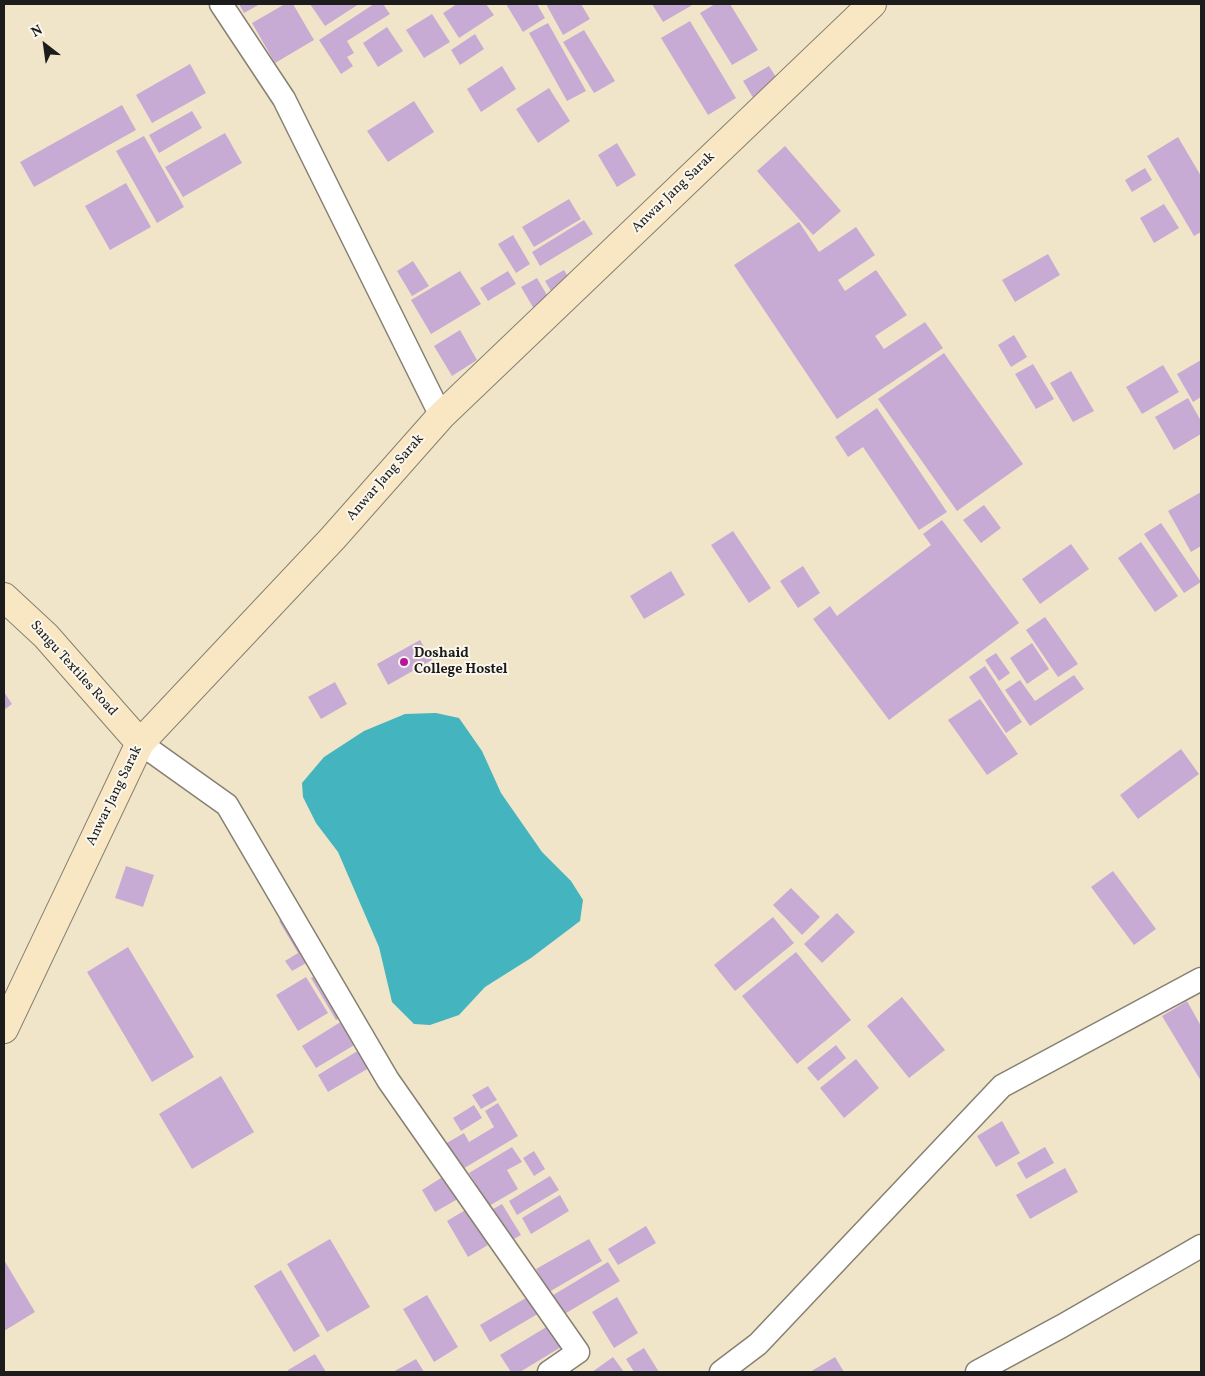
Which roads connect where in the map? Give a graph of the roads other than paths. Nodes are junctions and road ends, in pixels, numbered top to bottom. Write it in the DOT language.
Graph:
graph roads {
  1 [pos="221,4"];
  2 [pos="872,4"];
  3 [pos="441,416"];
  4 [pos="4,596"];
  5 [pos="140,743"];
  6 [pos="1201,979"];
  7 [pos="4,1029"];
  8 [pos="1201,1246"];
  9 [pos="549,1372"];
  10 [pos="720,1372"];
  11 [pos="977,1372"];
  1 -- 3 [label="street"];
  2 -- 3 [label="main road, Anwar Jang Sarak"];
  3 -- 5 [label="main road, Anwar Jang Sarak"];
  4 -- 5 [label="main road, Sangu Textiles Road"];
  5 -- 7 [label="main road, Anwar Jang Sarak"];
  5 -- 9 [label="street"];
  6 -- 10 [label="street"];
  8 -- 11 [label="street"];
}
